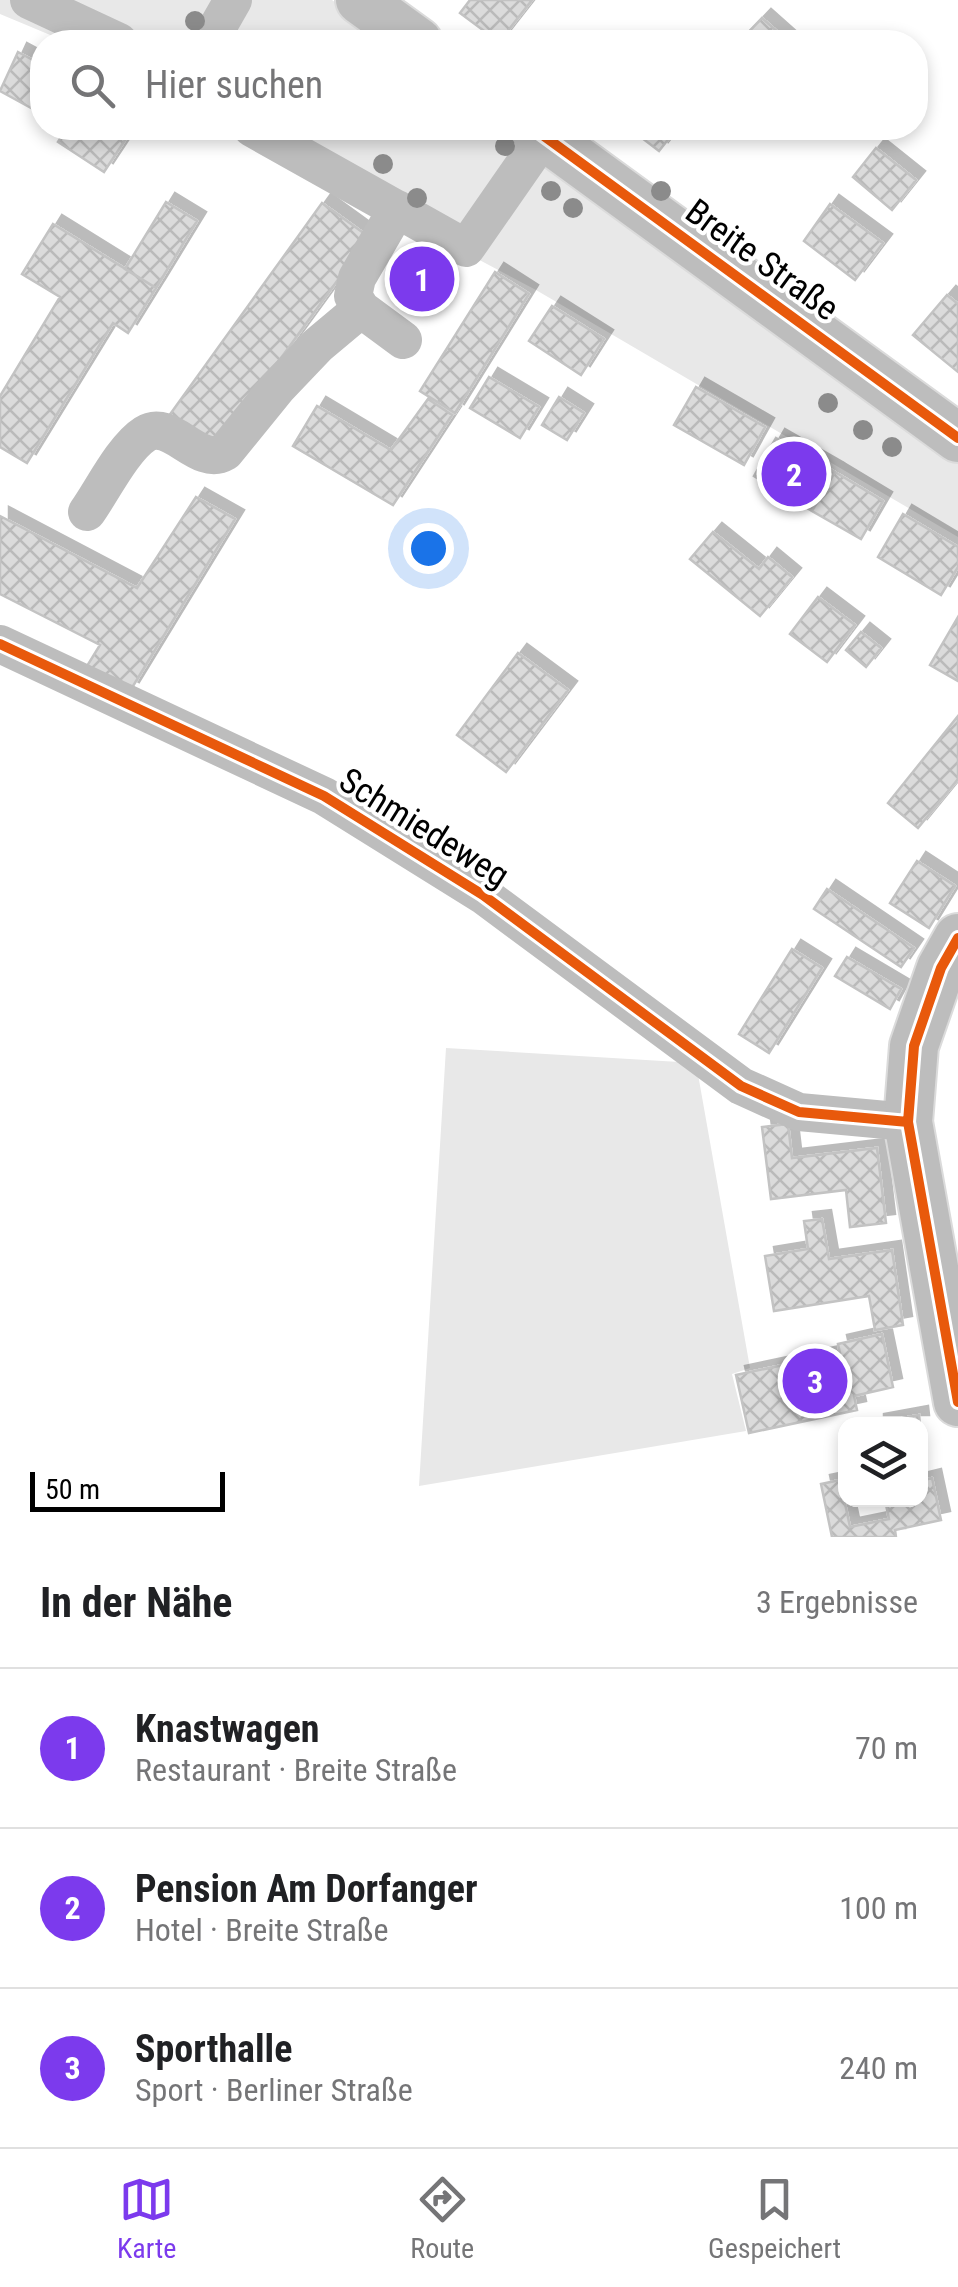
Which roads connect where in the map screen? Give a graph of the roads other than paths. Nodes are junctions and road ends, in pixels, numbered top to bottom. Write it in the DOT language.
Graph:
graph roads {
  1 [pos="29,0"];
  2 [pos="233,0"];
  3 [pos="360,0"];
  4 [pos="93,30"];
  5 [pos="216,30"];
  6 [pos="401,30"];
  7 [pos="273,140"];
  8 [pos="533,140"];
  9 [pos="549,140"];
  10 [pos="397,209"];
  11 [pos="361,308"];
  12 [pos="403,340"];
  13 [pos="958,438"];
  14 [pos="87,512"];
  15 [pos="0,644"];
  16 [pos="958,938"];
  17 [pos="908,1122"];
  18 [pos="958,1402"];
  1 -- 4 [label="street"];
  2 -- 5 [label="street"];
  3 -- 6 [label="main road"];
  7 -- 10 [label="street, Breite Straße"];
  8 -- 10 [label="street, Breite Straße"];
  9 -- 13 [label="main road, Breite Straße"];
  10 -- 11 [label="street"];
  11 -- 12 [label="street"];
  11 -- 14 [label="street"];
  15 -- 17 [label="street, Schmiedeweg"];
  16 -- 17 [label="main road"];
  17 -- 18 [label="main road"];
}
